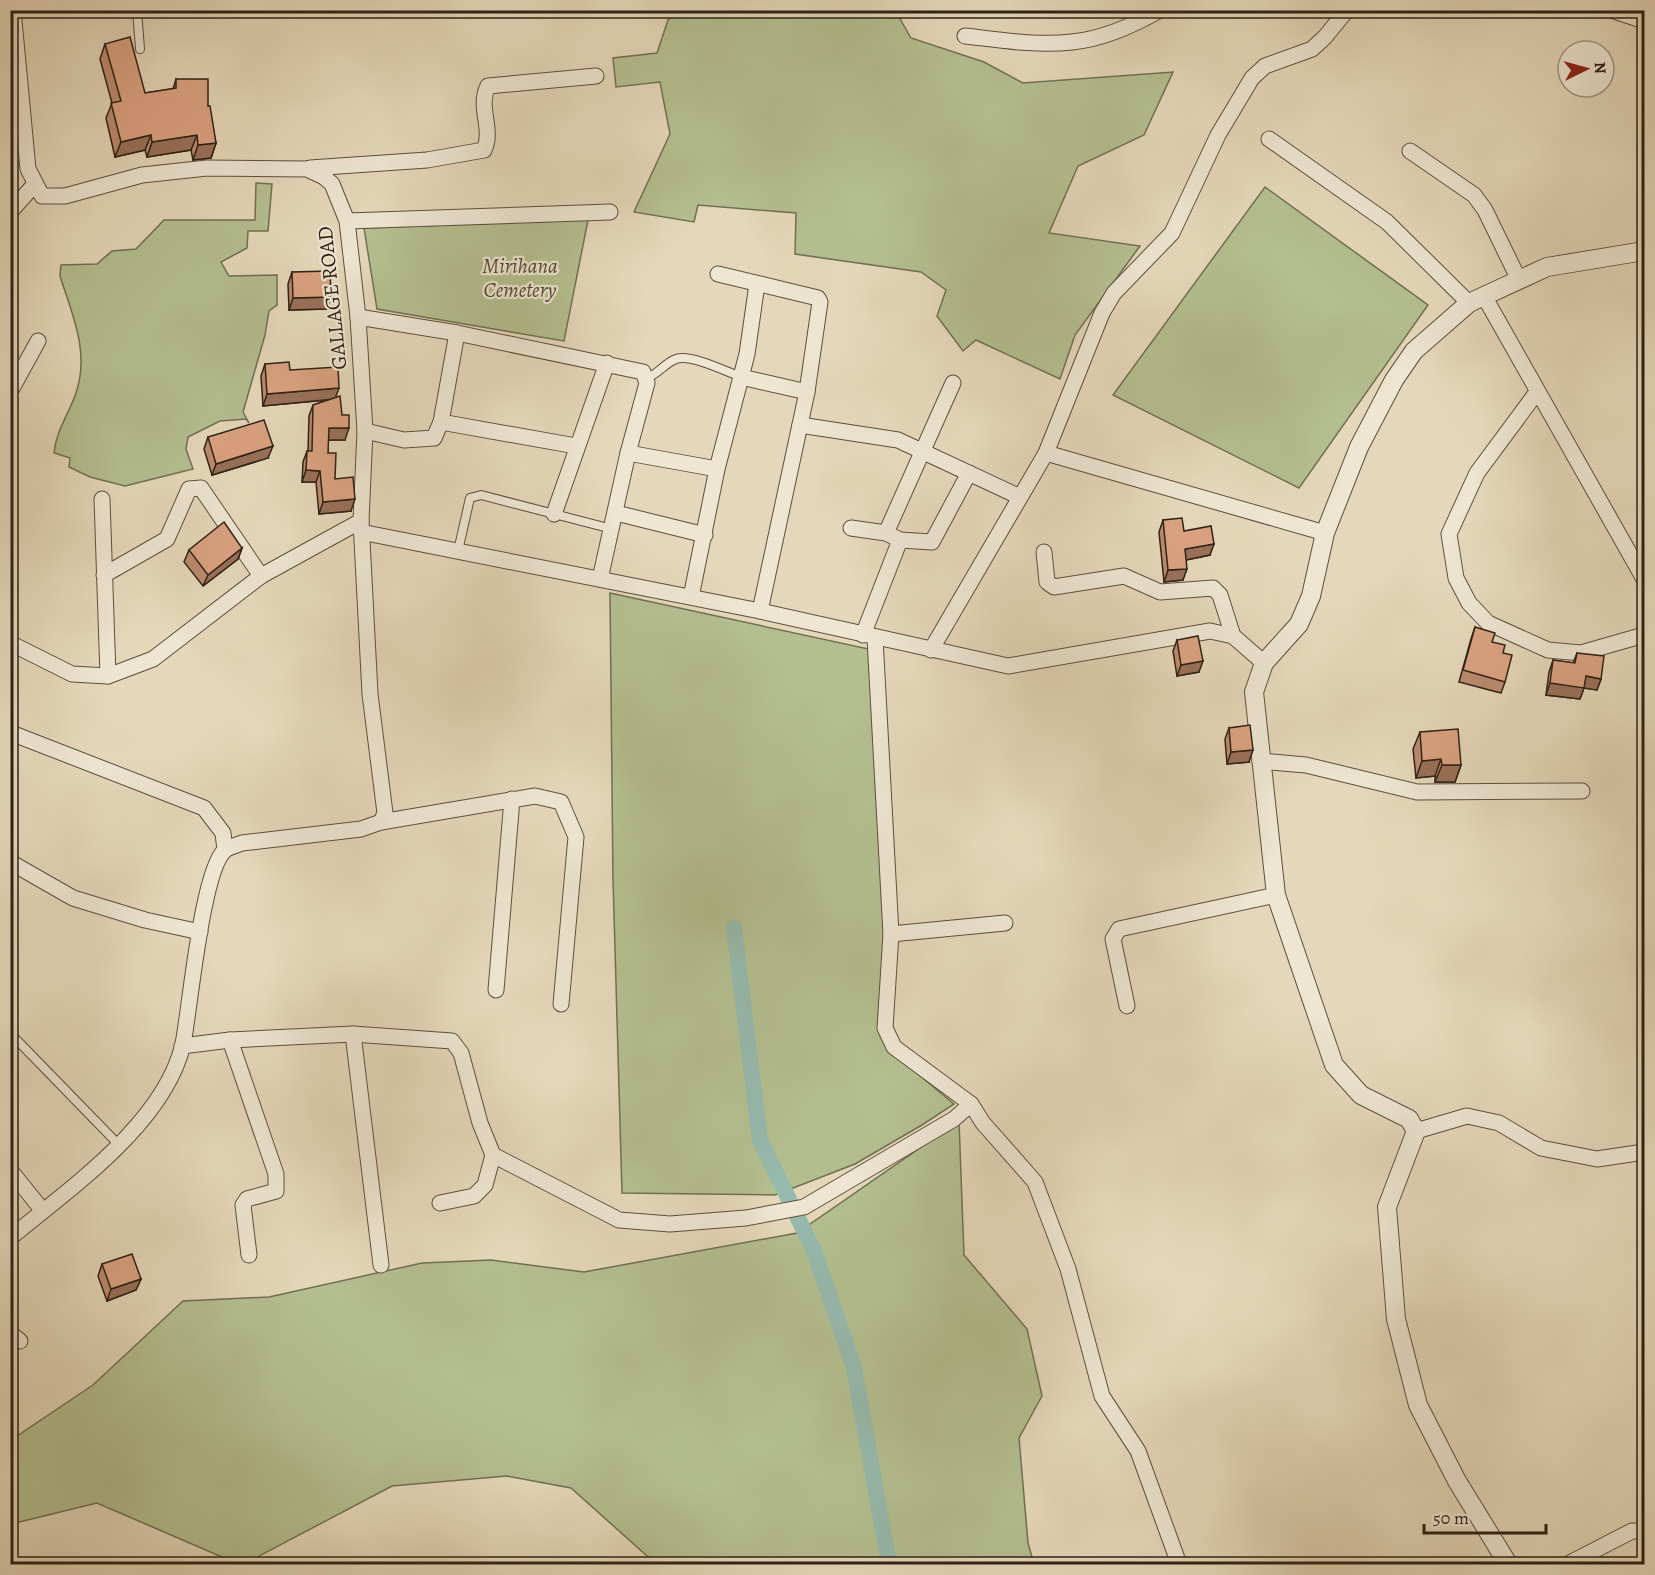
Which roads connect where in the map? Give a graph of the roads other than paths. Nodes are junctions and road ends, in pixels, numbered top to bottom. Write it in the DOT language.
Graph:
graph roads {
  1 [pos="13,10"];
  2 [pos="137,10"];
  3 [pos="1160,10"];
  4 [pos="1347,10"];
  5 [pos="1611,10"];
  6 [pos="1644,21"];
  7 [pos="964,36"];
  8 [pos="140,49"];
  9 [pos="596,76"];
  10 [pos="1269,139"];
  11 [pos="1410,151"];
  12 [pos="307,169"];
  13 [pos="35,184"];
  14 [pos="10,212"];
  15 [pos="610,212"];
  16 [pos="347,221"];
  17 [pos="1644,251"];
  18 [pos="718,274"];
  19 [pos="1519,280"];
  20 [pos="757,284"];
  21 [pos="1477,300"];
  22 [pos="358,317"];
  23 [pos="457,333"];
  24 [pos="38,341"];
  25 [pos="607,363"];
  26 [pos="741,377"];
  27 [pos="647,378"];
  28 [pos="953,383"];
  29 [pos="10,392"];
  30 [pos="807,392"];
  31 [pos="1537,392"];
  32 [pos="441,422"];
  33 [pos="800,425"];
  34 [pos="365,431"];
  35 [pos="576,446"];
  36 [pos="923,451"];
  37 [pos="628,453"];
  38 [pos="1046,453"];
  39 [pos="717,469"];
  40 [pos="969,473"];
  41 [pos="1020,497"];
  42 [pos="102,500"];
  43 [pos="616,513"];
  44 [pos="554,514"];
  45 [pos="361,526"];
  46 [pos="851,528"];
  47 [pos="612,529"];
  48 [pos="886,533"];
  49 [pos="1325,533"];
  50 [pos="705,534"];
  51 [pos="900,540"];
  52 [pos="458,551"];
  53 [pos="1044,552"];
  54 [pos="104,576"];
  55 [pos="261,576"];
  56 [pos="600,579"];
  57 [pos="1644,579"];
  58 [pos="691,597"];
  59 [pos="760,611"];
  60 [pos="1644,635"];
  61 [pos="1233,636"];
  62 [pos="869,637"];
  63 [pos="10,643"];
  64 [pos="931,650"];
  65 [pos="1264,663"];
  66 [pos="108,676"];
  67 [pos="11,733"];
  68 [pos="1260,761"];
  69 [pos="1582,791"];
  70 [pos="512,800"];
  71 [pos="381,822"];
  72 [pos="225,850"];
  73 [pos="10,862"];
  74 [pos="1276,895"];
  75 [pos="1005,923"];
  76 [pos="200,932"];
  77 [pos="891,934"];
  78 [pos="496,990"];
  79 [pos="561,1004"];
  80 [pos="1127,1006"];
  81 [pos="10,1033"];
  82 [pos="353,1035"];
  83 [pos="230,1040"];
  84 [pos="182,1046"];
  85 [pos="971,1104"];
  86 [pos="1416,1131"];
  87 [pos="120,1146"];
  88 [pos="1644,1152"];
  89 [pos="493,1155"];
  90 [pos="10,1170"];
  91 [pos="440,1203"];
  92 [pos="43,1211"];
  93 [pos="10,1238"];
  94 [pos="249,1255"];
  95 [pos="381,1265"];
  96 [pos="1644,1531"];
  97 [pos="1179,1564"];
  98 [pos="1508,1564"];
  99 [pos="1568,1564"];
  1 -- 13 [label="street"];
  2 -- 8 [label="lane"];
  3 -- 7 [label="street"];
  4 -- 38 [label="street"];
  5 -- 6 [label="street"];
  9 -- 12 [label="street"];
  10 -- 21 [label="street"];
  11 -- 19 [label="street"];
  12 -- 13 [label="street"];
  12 -- 16 [label="street, GALLAGE ROAD"];
  13 -- 14 [label="street"];
  15 -- 16 [label="street"];
  16 -- 22 [label="street, GALLAGE ROAD"];
  17 -- 19 [label="street"];
  18 -- 20 [label="street"];
  19 -- 21 [label="street"];
  20 -- 26 [label="street"];
  20 -- 30 [label="street"];
  21 -- 31 [label="street"];
  21 -- 49 [label="street"];
  22 -- 23 [label="street"];
  22 -- 34 [label="street, GALLAGE ROAD"];
  23 -- 25 [label="street"];
  23 -- 32 [label="street"];
  24 -- 29 [label="street"];
  25 -- 27 [label="street"];
  25 -- 35 [label="street"];
  26 -- 27 [label="lane"];
  26 -- 30 [label="street"];
  26 -- 39 [label="street"];
  27 -- 37 [label="street"];
  28 -- 36 [label="street"];
  30 -- 33 [label="street"];
  31 -- 57 [label="street"];
  31 -- 60 [label="street"];
  32 -- 34 [label="street"];
  32 -- 35 [label="street"];
  33 -- 36 [label="street"];
  33 -- 59 [label="street"];
  34 -- 45 [label="street, GALLAGE ROAD"];
  35 -- 44 [label="street"];
  36 -- 40 [label="street"];
  36 -- 48 [label="street"];
  37 -- 39 [label="street"];
  37 -- 43 [label="street"];
  38 -- 41 [label="street"];
  38 -- 49 [label="street"];
  39 -- 50 [label="street"];
  40 -- 41 [label="street"];
  40 -- 51 [label="street"];
  41 -- 64 [label="street"];
  42 -- 54 [label="street"];
  43 -- 47 [label="street"];
  43 -- 50 [label="street"];
  44 -- 47 [label="lane"];
  44 -- 52 [label="lane"];
  45 -- 52 [label="street"];
  45 -- 55 [label="street"];
  45 -- 71 [label="street, GALLAGE ROAD"];
  46 -- 48 [label="street"];
  47 -- 56 [label="street"];
  48 -- 51 [label="street"];
  49 -- 65 [label="street"];
  50 -- 58 [label="street"];
  51 -- 62 [label="street"];
  52 -- 56 [label="street"];
  53 -- 61 [label="street"];
  54 -- 55 [label="street"];
  54 -- 66 [label="street"];
  55 -- 66 [label="street"];
  56 -- 58 [label="street"];
  58 -- 59 [label="street"];
  59 -- 62 [label="street"];
  61 -- 64 [label="street"];
  61 -- 65 [label="street"];
  62 -- 64 [label="street"];
  62 -- 77 [label="street"];
  63 -- 66 [label="street"];
  65 -- 68 [label="street"];
  67 -- 72 [label="street"];
  68 -- 69 [label="street"];
  68 -- 74 [label="street"];
  70 -- 71 [label="street"];
  70 -- 78 [label="street"];
  70 -- 79 [label="street"];
  71 -- 72 [label="street"];
  72 -- 76 [label="street"];
  73 -- 76 [label="street"];
  74 -- 80 [label="street"];
  74 -- 86 [label="street"];
  75 -- 77 [label="street"];
  76 -- 84 [label="street"];
  77 -- 85 [label="street"];
  81 -- 87 [label="lane"];
  82 -- 83 [label="street"];
  82 -- 89 [label="street"];
  82 -- 95 [label="street"];
  83 -- 84 [label="street"];
  83 -- 94 [label="street"];
  84 -- 87 [label="street"];
  85 -- 89 [label="street"];
  85 -- 97 [label="street"];
  86 -- 88 [label="street"];
  86 -- 98 [label="street"];
  87 -- 92 [label="street"];
  89 -- 91 [label="street"];
  90 -- 92 [label="street"];
  92 -- 93 [label="street"];
  96 -- 99 [label="street"];
}
